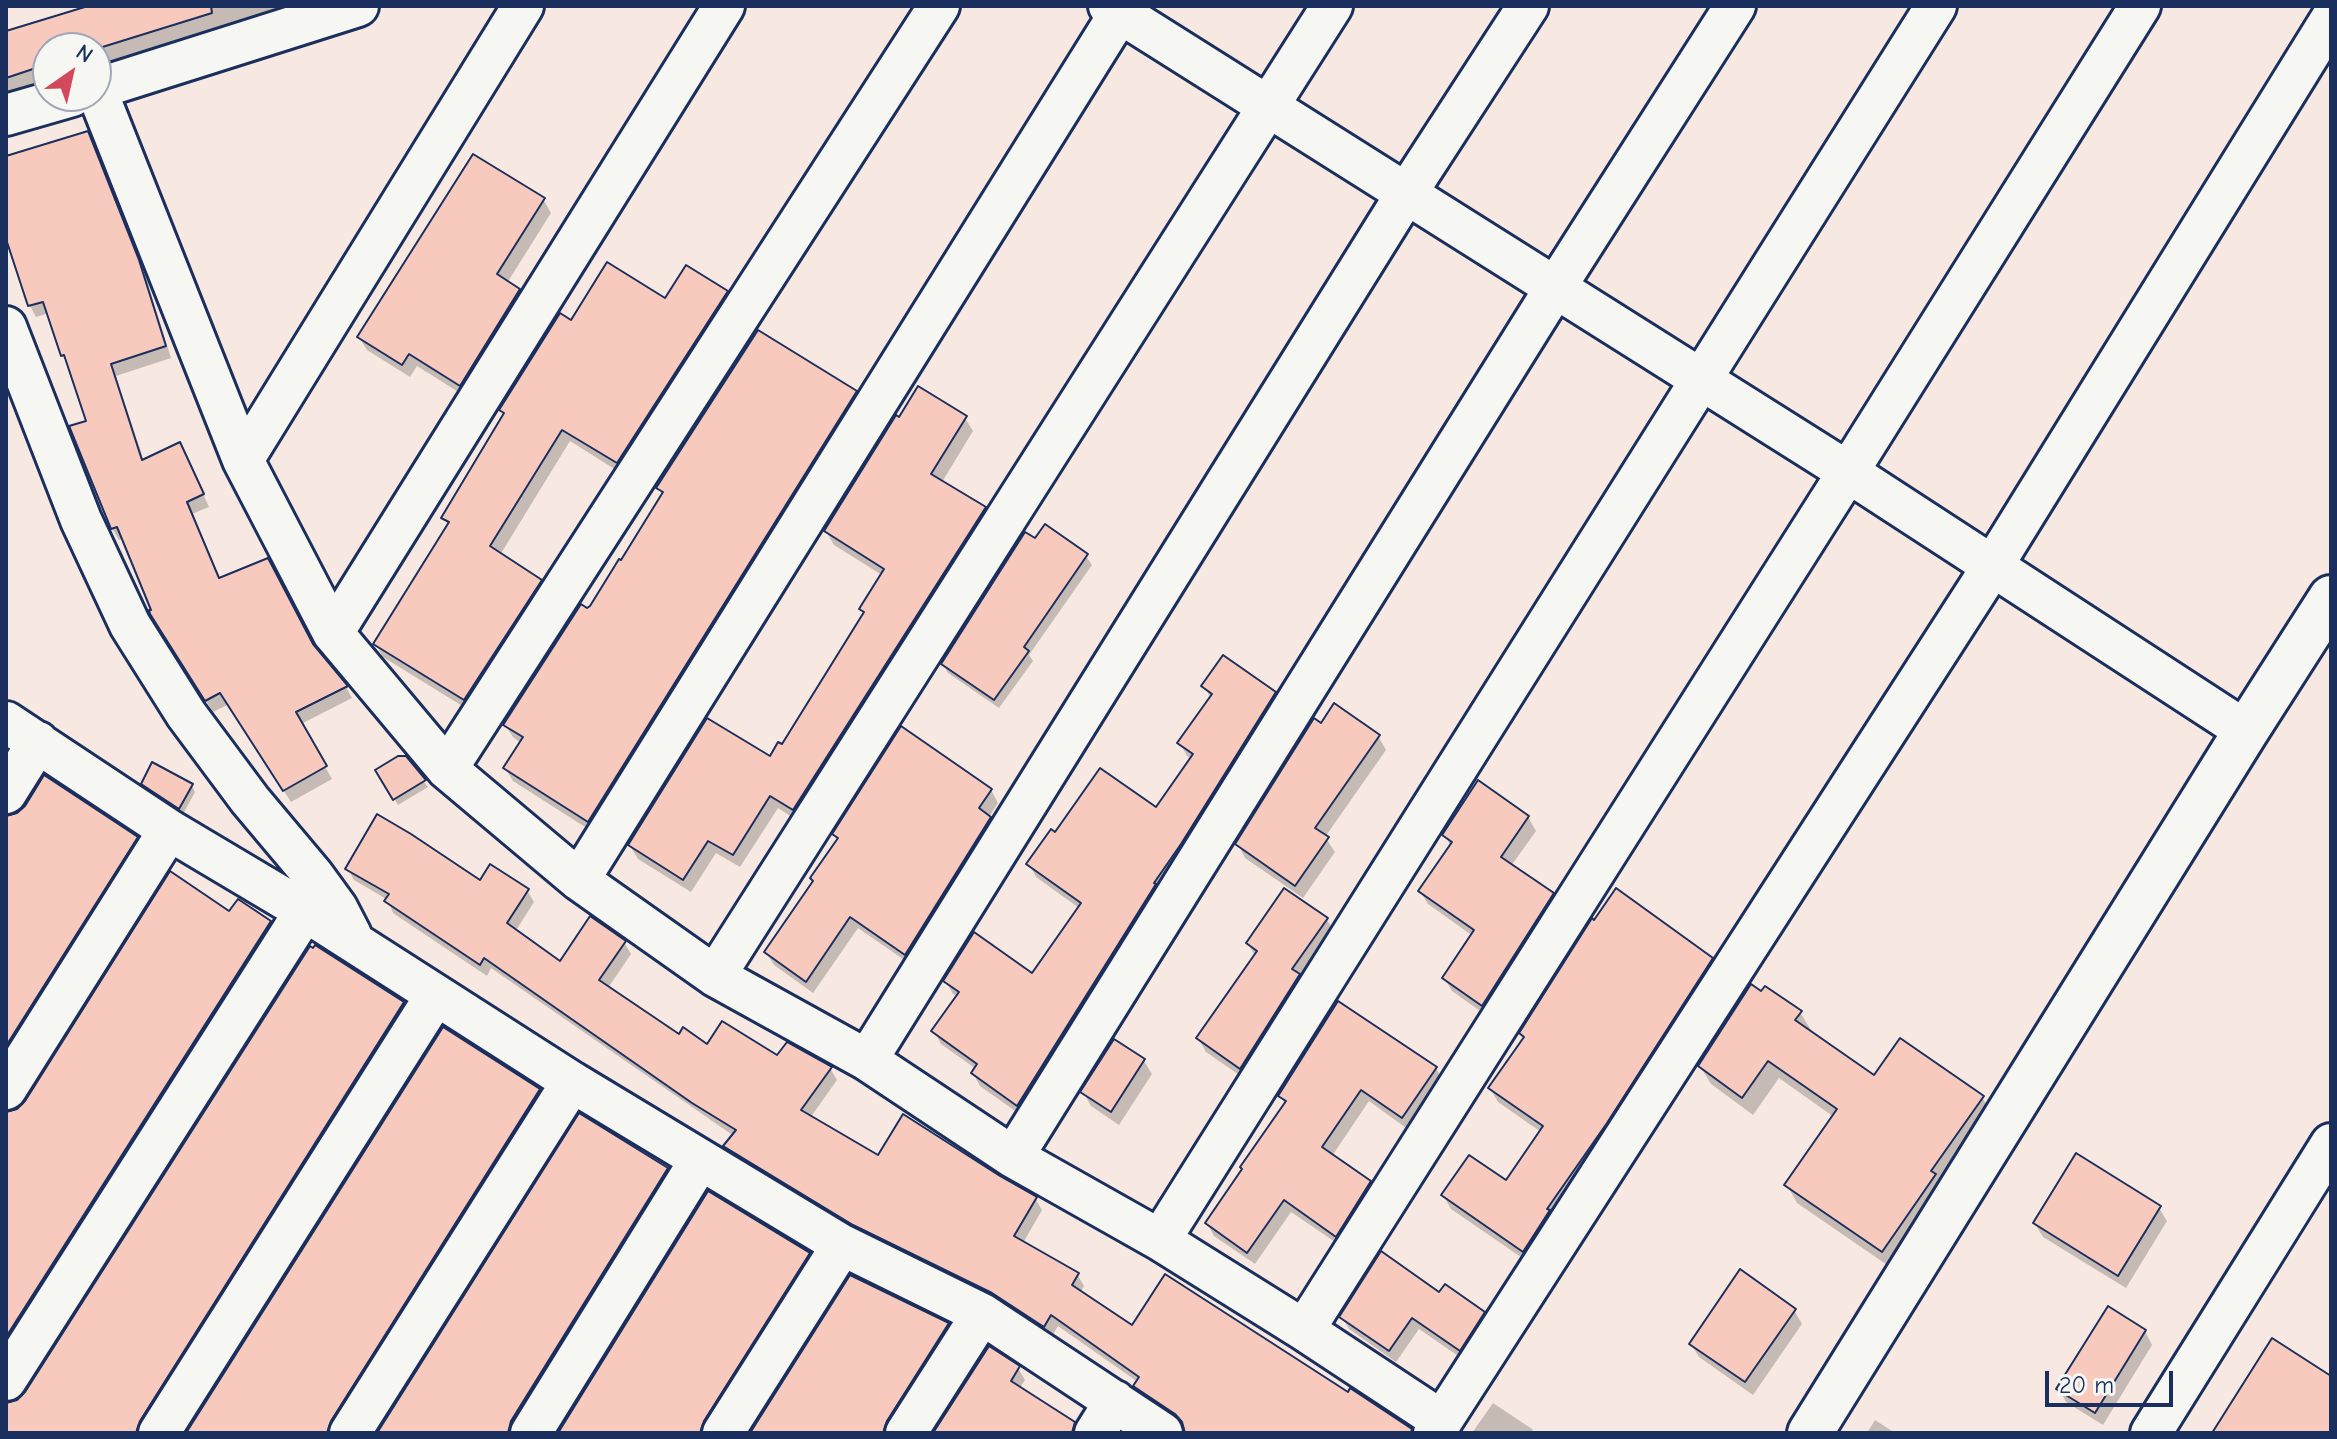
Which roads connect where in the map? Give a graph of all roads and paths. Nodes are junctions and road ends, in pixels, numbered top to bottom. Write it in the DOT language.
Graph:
graph roads {
  1 [pos="358,6"];
  2 [pos="523,6"];
  3 [pos="724,6"];
  4 [pos="939,6"];
  5 [pos="1332,6"];
  6 [pos="1528,6"];
  7 [pos="1735,6"];
  8 [pos="1936,6"];
  9 [pos="2140,6"];
  10 [pos="1118,8"];
  11 [pos="2331,19"];
  12 [pos="112,84"];
  13 [pos="1269,107"];
  14 [pos="32,108"];
  15 [pos="105,112"];
  16 [pos="6,115"];
  17 [pos="1406,194"];
  18 [pos="1555,288"];
  19 [pos="6,327"];
  20 [pos="1701,379"];
  21 [pos="243,460"];
  22 [pos="1848,472"];
  23 [pos="1992,567"];
  24 [pos="2331,598"];
  25 [pos="333,633"];
  26 [pos="2246,731"];
  27 [pos="22,732"];
  28 [pos="447,769"];
  29 [pos="6,793"];
  30 [pos="169,830"];
  31 [pos="579,880"];
  32 [pos="305,911"];
  33 [pos="356,943"];
  34 [pos="715,976"];
  35 [pos="436,995"];
  36 [pos="867,1060"];
  37 [pos="572,1082"];
  38 [pos="6,1089"];
  39 [pos="2331,1144"];
  40 [pos="1013,1157"];
  41 [pos="700,1160"];
  42 [pos="1160,1240"];
  43 [pos="842,1245"];
  44 [pos="982,1314"];
  45 [pos="1304,1330"];
  46 [pos="6,1380"];
  47 [pos="1105,1417"];
  48 [pos="1438,1427"];
  49 [pos="159,1433"];
  50 [pos="350,1433"];
  51 [pos="531,1433"];
  52 [pos="723,1433"];
  53 [pos="906,1433"];
  54 [pos="1162,1433"];
  55 [pos="1810,1433"];
  56 [pos="2151,1433"];
  1 -- 12 [label="street"];
  2 -- 21 [label="street"];
  3 -- 25 [label="street"];
  4 -- 28 [label="street"];
  5 -- 13 [label="street"];
  6 -- 17 [label="street"];
  7 -- 18 [label="street"];
  8 -- 20 [label="street"];
  9 -- 22 [label="street"];
  10 -- 13 [label="street"];
  10 -- 31 [label="street"];
  11 -- 23 [label="street"];
  13 -- 17 [label="street"];
  13 -- 34 [label="street"];
  14 -- 16 [label="street"];
  15 -- 21 [label="street"];
  17 -- 18 [label="street"];
  17 -- 36 [label="street"];
  18 -- 20 [label="street"];
  18 -- 40 [label="street"];
  19 -- 33 [label="street"];
  20 -- 22 [label="street"];
  20 -- 42 [label="street"];
  21 -- 25 [label="street"];
  22 -- 23 [label="street"];
  22 -- 45 [label="street"];
  23 -- 26 [label="street"];
  23 -- 48 [label="street"];
  24 -- 26 [label="street"];
  25 -- 28 [label="street"];
  26 -- 55 [label="street"];
  27 -- 29 [label="street"];
  27 -- 30 [label="street"];
  28 -- 31 [label="street"];
  30 -- 32 [label="street"];
  30 -- 38 [label="street"];
  31 -- 34 [label="street"];
  32 -- 33 [label="street"];
  32 -- 46 [label="street"];
  33 -- 35 [label="street"];
  34 -- 36 [label="street"];
  35 -- 37 [label="street"];
  35 -- 49 [label="street"];
  36 -- 40 [label="street"];
  37 -- 41 [label="street"];
  37 -- 50 [label="street"];
  39 -- 56 [label="street"];
  40 -- 42 [label="street"];
  41 -- 43 [label="street"];
  41 -- 51 [label="street"];
  42 -- 45 [label="street"];
  43 -- 44 [label="street"];
  43 -- 52 [label="street"];
  44 -- 47 [label="street"];
  44 -- 53 [label="street"];
  45 -- 48 [label="street"];
  47 -- 54 [label="street"];
}
